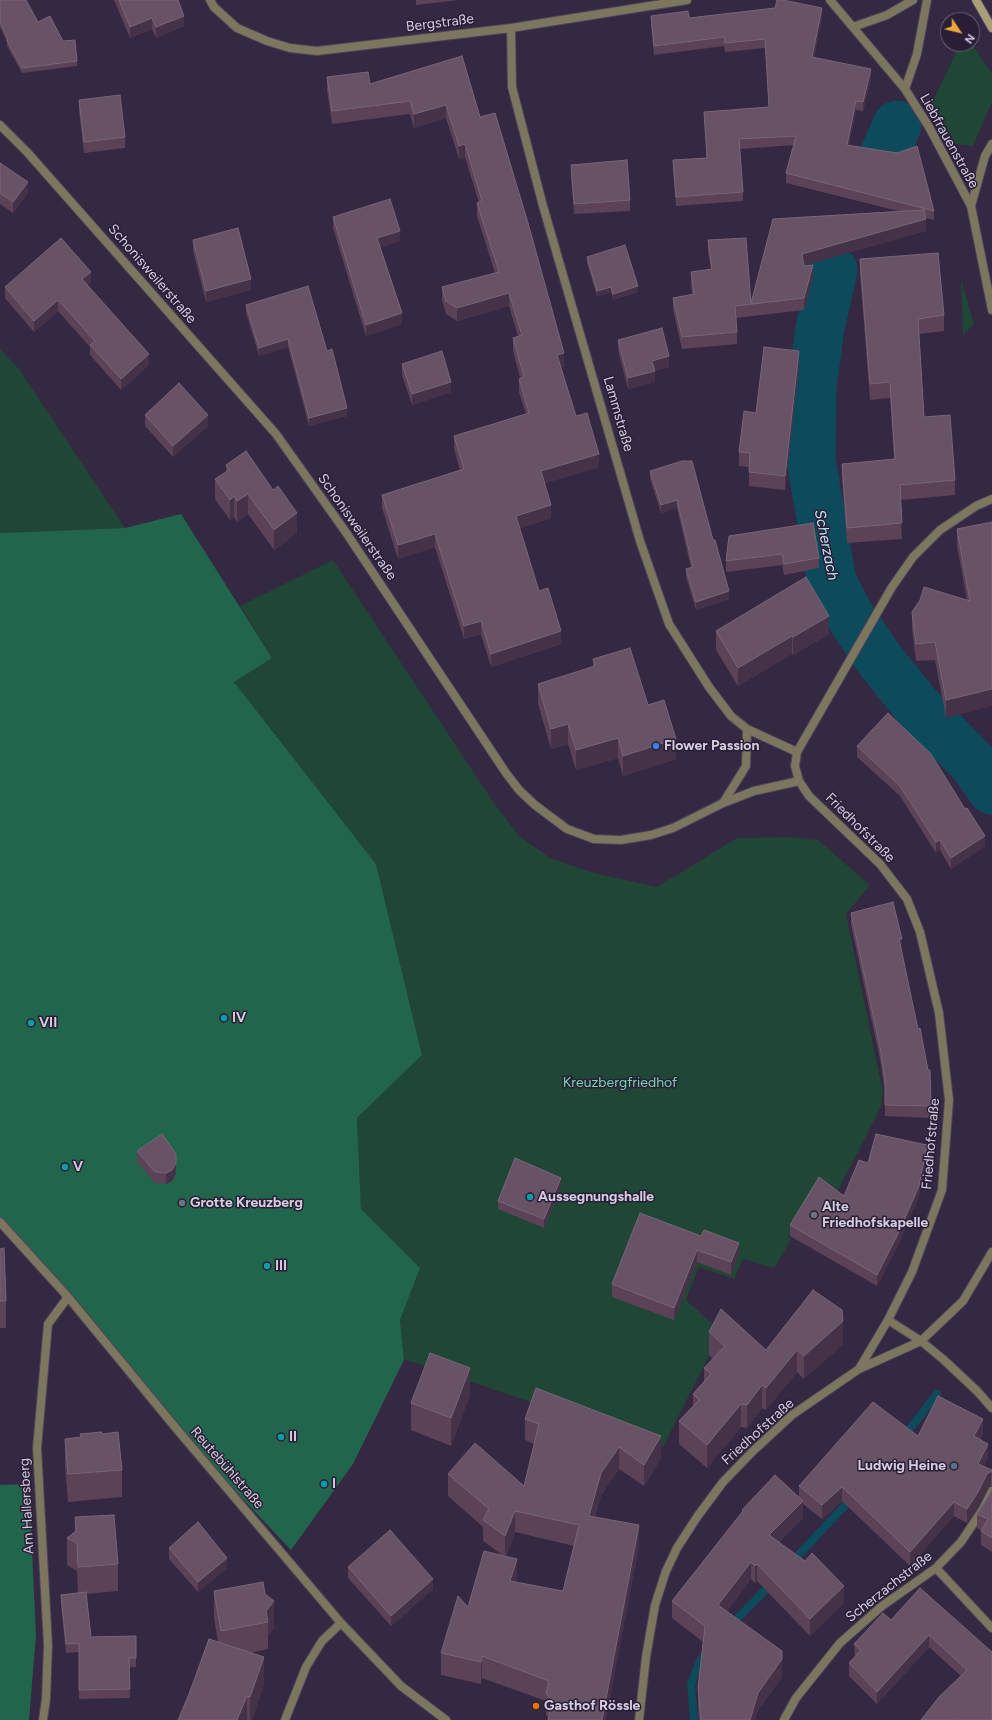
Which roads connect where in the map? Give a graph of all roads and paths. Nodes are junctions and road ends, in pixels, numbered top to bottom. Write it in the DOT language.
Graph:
graph roads {
  1 [pos="210,0"];
  2 [pos="686,0"];
  3 [pos="830,0"];
  4 [pos="913,0"];
  5 [pos="927,0"];
  6 [pos="976,0"];
  7 [pos="853,27"];
  8 [pos="511,28"];
  9 [pos="992,28"];
  10 [pos="905,89"];
  11 [pos="0,125"];
  12 [pos="992,144"];
  13 [pos="971,206"];
  14 [pos="992,310"];
  15 [pos="992,499"];
  16 [pos="747,729"];
  17 [pos="797,752"];
  18 [pos="798,781"];
  19 [pos="723,803"];
  20 [pos="0,1222"];
  21 [pos="992,1252"];
  22 [pos="68,1297"];
  23 [pos="888,1320"];
  24 [pos="921,1341"];
  25 [pos="859,1369"];
  26 [pos="992,1408"];
  27 [pos="992,1491"];
  28 [pos="936,1568"];
  29 [pos="341,1623"];
  30 [pos="992,1628"];
  31 [pos="43,1720"];
  32 [pos="285,1720"];
  33 [pos="446,1720"];
  34 [pos="639,1720"];
  35 [pos="784,1720"];
  1 -- 8 [label="street, Bergstraße"];
  2 -- 8 [label="street, Bergstraße"];
  3 -- 7 [label="street, Liebfrauenstraße"];
  4 -- 7 [label="street"];
  5 -- 10 [label="street"];
  6 -- 9 [label="main road"];
  7 -- 10 [label="street, Liebfrauenstraße"];
  8 -- 16 [label="street, Lammstraße"];
  10 -- 13 [label="street, Liebfrauenstraße"];
  11 -- 19 [label="street, Schonisweilerstraße"];
  12 -- 13 [label="street, Liebfrauenstraße"];
  13 -- 14 [label="street, Liebfrauenstraße"];
  15 -- 17 [label="street"];
  16 -- 17 [label="street, Lammstraße"];
  16 -- 19 [label="street"];
  17 -- 18 [label="street"];
  18 -- 19 [label="street, Schonisweilerstraße"];
  18 -- 23 [label="street, Friedhofstraße"];
  20 -- 22 [label="street, Reutebühlstraße"];
  21 -- 24 [label="street"];
  22 -- 29 [label="street, Reutebühlstraße"];
  22 -- 31 [label="street, Am Hallersberg"];
  23 -- 24 [label="street"];
  23 -- 25 [label="street, Friedhofstraße"];
  24 -- 25 [label="street"];
  24 -- 26 [label="street"];
  25 -- 34 [label="street, Friedhofstraße"];
  27 -- 28 [label="street, Scherzachstraße"];
  28 -- 30 [label="street"];
  28 -- 35 [label="street, Scherzachstraße"];
  29 -- 32 [label="street"];
  29 -- 33 [label="street, Reutebühlstraße"];
}
